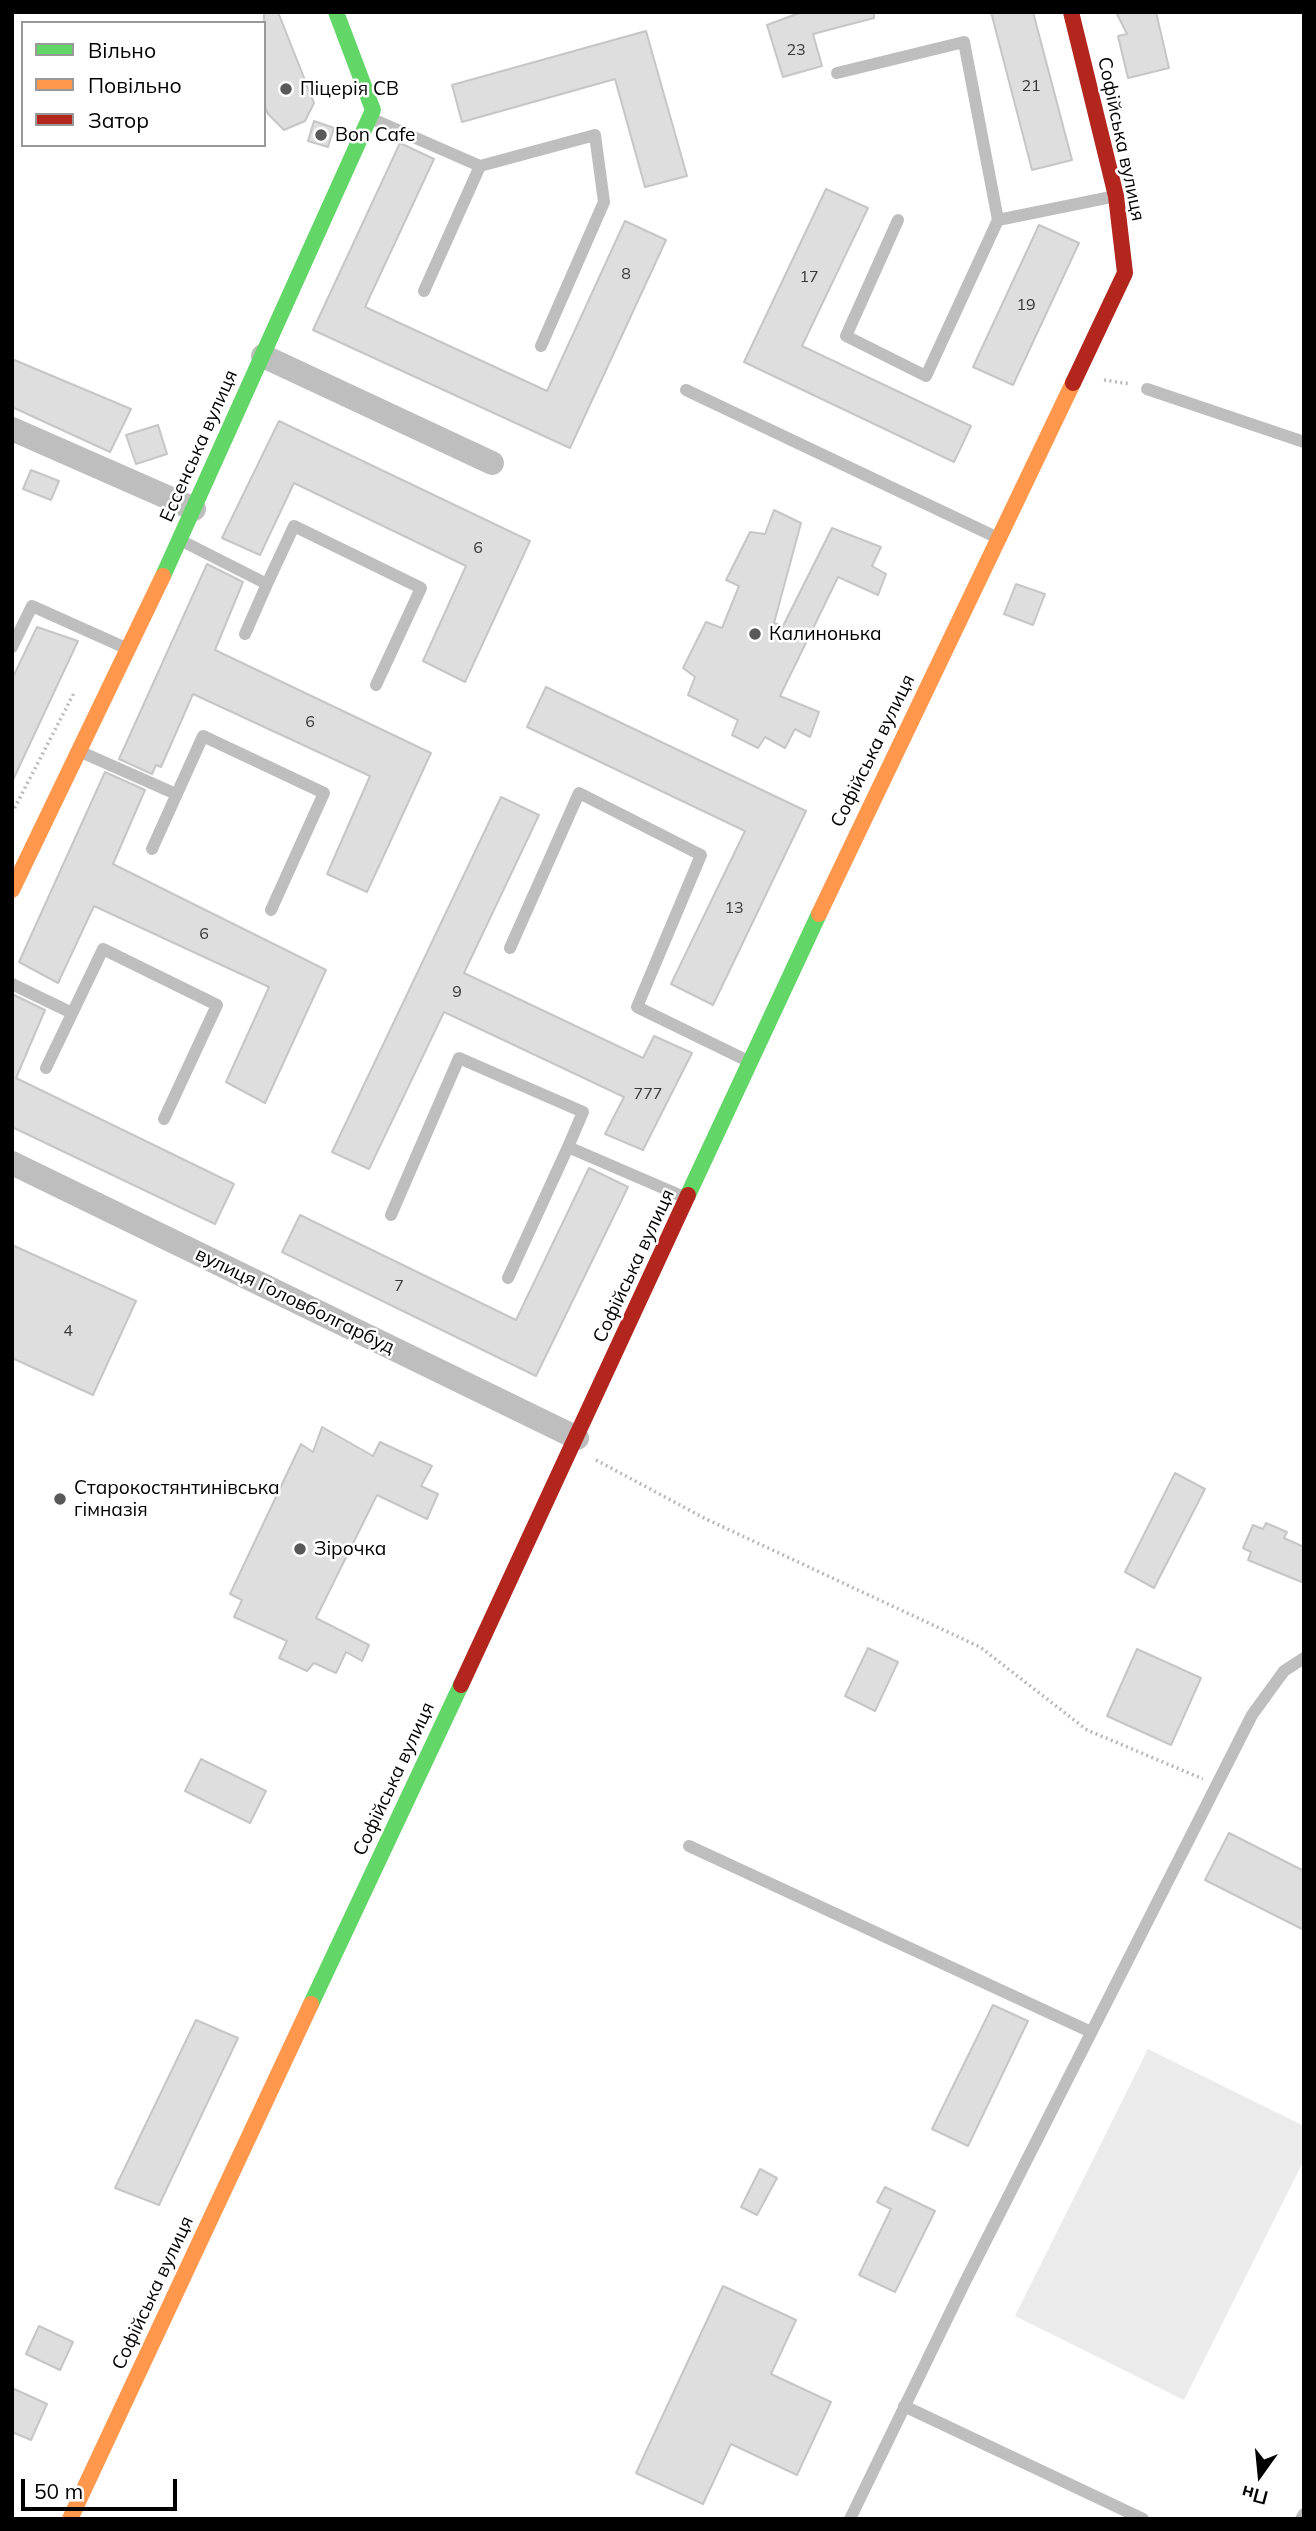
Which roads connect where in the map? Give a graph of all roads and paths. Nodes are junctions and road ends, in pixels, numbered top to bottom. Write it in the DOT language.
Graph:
graph roads {
  1 [pos="336,12"];
  2 [pos="1071,12"];
  3 [pos="837,73"];
  4 [pos="370,118"];
  5 [pos="480,166"];
  6 [pos="1116,196"];
  7 [pos="898,220"];
  8 [pos="998,220"];
  9 [pos="424,291"];
  10 [pos="541,346"];
  11 [pos="262,356"];
  12 [pos="1074,379"];
  13 [pos="1147,389"];
  14 [pos="686,390"];
  15 [pos="12,429"];
  16 [pos="1304,442"];
  17 [pos="492,463"];
  18 [pos="194,509"];
  19 [pos="998,538"];
  20 [pos="180,540"];
  21 [pos="267,584"];
  22 [pos="245,634"];
  23 [pos="12,647"];
  24 [pos="128,650"];
  25 [pos="376,685"];
  26 [pos="80,752"];
  27 [pos="176,794"];
  28 [pos="152,849"];
  29 [pos="12,890"];
  30 [pos="271,910"];
  31 [pos="510,948"];
  32 [pos="12,984"];
  33 [pos="72,1013"];
  34 [pos="748,1062"];
  35 [pos="46,1068"];
  36 [pos="164,1119"];
  37 [pos="568,1147"];
  38 [pos="12,1163"];
  39 [pos="688,1198"];
  40 [pos="391,1215"];
  41 [pos="508,1278"];
  42 [pos="584,1448"];
  43 [pos="1304,1658"];
  44 [pos="1217,1785"];
  45 [pos="689,1846"];
  46 [pos="1091,2032"];
  47 [pos="904,2406"];
  48 [pos="70,2519"];
  49 [pos="850,2519"];
  50 [pos="1143,2519"];
  1 -- 4 [label="street"];
  2 -- 6 [label="street, Софійська вулиця"];
  3 -- 8 [label="lane"];
  4 -- 5 [label="lane"];
  4 -- 11 [label="street, Ессенська вулиця"];
  5 -- 9 [label="lane"];
  5 -- 10 [label="lane"];
  6 -- 8 [label="lane"];
  6 -- 12 [label="street, Софійська вулиця"];
  7 -- 8 [label="lane"];
  11 -- 17 [label="street"];
  11 -- 18 [label="street, Ессенська вулиця"];
  12 -- 13 [label="path"];
  12 -- 19 [label="street, Софійська вулиця"];
  13 -- 16 [label="lane"];
  14 -- 19 [label="lane"];
  15 -- 18 [label="street"];
  18 -- 20 [label="street, Ессенська вулиця"];
  19 -- 34 [label="street, Софійська вулиця"];
  20 -- 21 [label="lane"];
  20 -- 24 [label="street, Ессенська вулиця"];
  21 -- 22 [label="lane"];
  21 -- 25 [label="lane"];
  23 -- 24 [label="lane"];
  24 -- 26 [label="street, Ессенська вулиця"];
  26 -- 27 [label="lane"];
  26 -- 29 [label="street, Ессенська вулиця"];
  27 -- 28 [label="lane"];
  27 -- 30 [label="lane"];
  31 -- 34 [label="lane"];
  32 -- 33 [label="lane"];
  33 -- 35 [label="lane"];
  33 -- 36 [label="lane"];
  34 -- 39 [label="street, Софійська вулиця"];
  37 -- 39 [label="lane"];
  37 -- 40 [label="lane"];
  37 -- 41 [label="lane"];
  38 -- 42 [label="street, вулиця Головболгарбуд"];
  39 -- 42 [label="street, Софійська вулиця"];
  42 -- 44 [label="path"];
  42 -- 48 [label="street, Софійська вулиця"];
  43 -- 44 [label="lane"];
  44 -- 46 [label="lane"];
  45 -- 46 [label="lane"];
  46 -- 47 [label="lane"];
  47 -- 49 [label="lane"];
  47 -- 50 [label="lane"];
}
